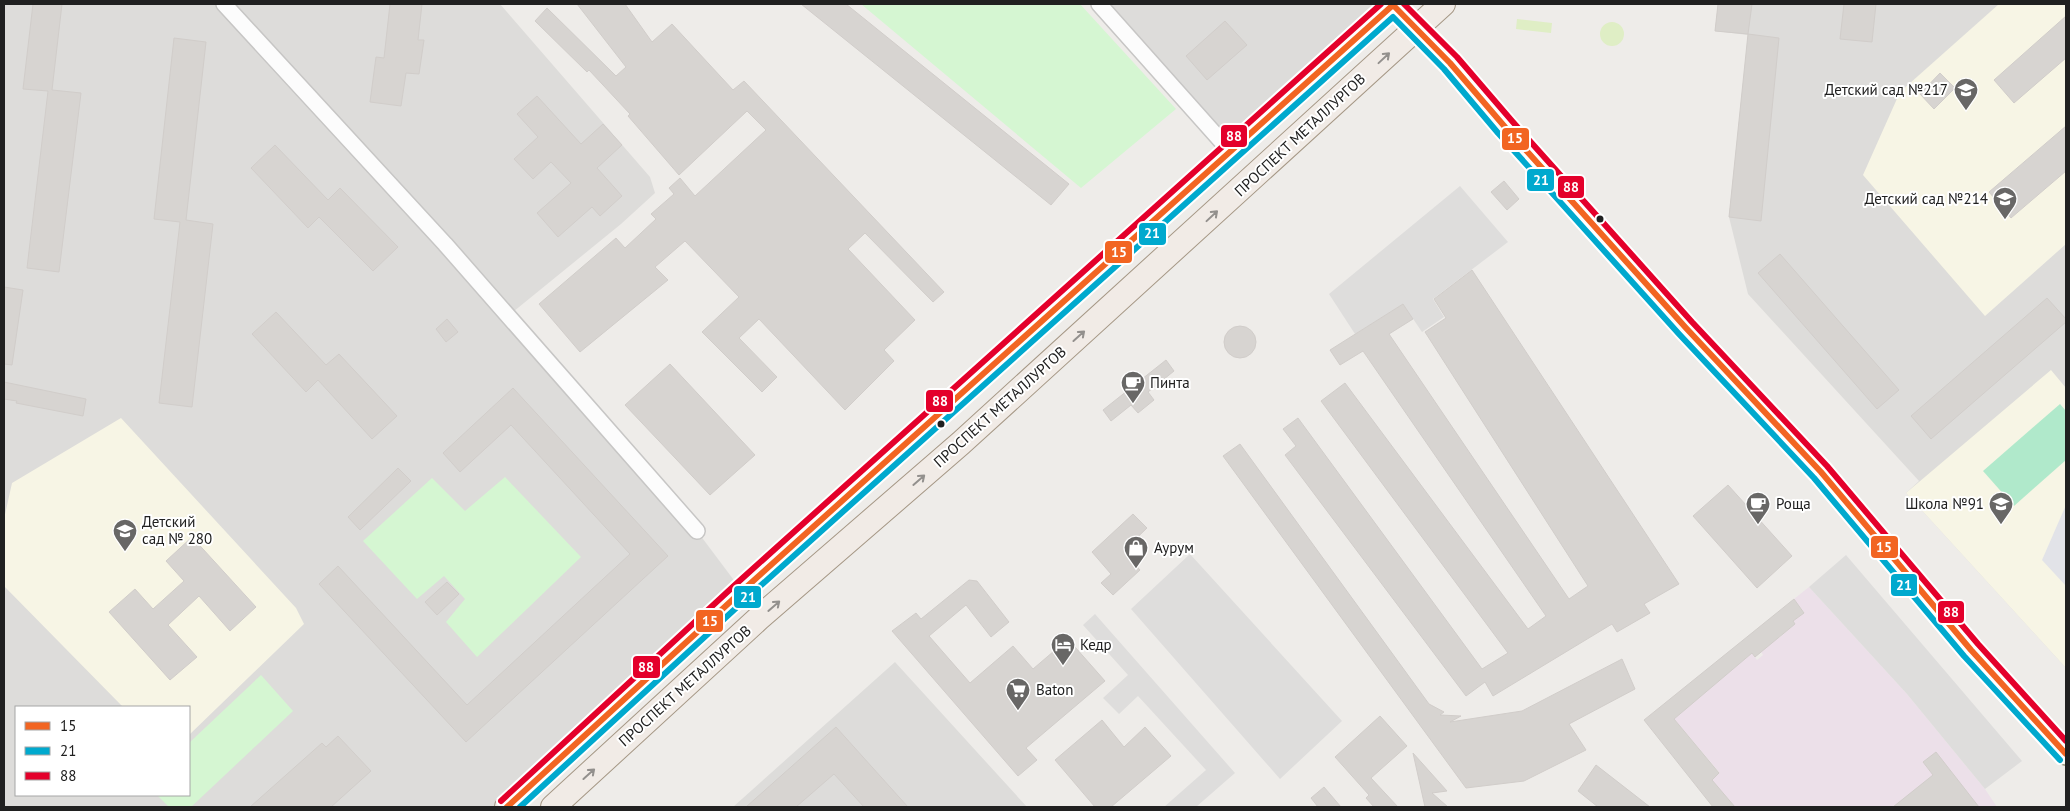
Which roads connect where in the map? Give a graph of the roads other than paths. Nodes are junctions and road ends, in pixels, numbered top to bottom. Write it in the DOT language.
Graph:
graph roads {
  1 [pos="224,4"];
  2 [pos="1099,4"];
  3 [pos="1393,4"];
  4 [pos="1444,4"];
  5 [pos="1415,29"];
  6 [pos="1230,151"];
  7 [pos="696,532"];
  8 [pos="2066,754"];
  9 [pos="506,807"];
  10 [pos="553,807"];
  1 -- 7 [label="street"];
  2 -- 6 [label="street"];
  3 -- 5 [label="main road"];
  3 -- 6 [label="main road, ПРОСПЕКТ МЕТАЛЛУРГОВ"];
  4 -- 5 [label="main road, ПРОСПЕКТ МЕТАЛЛУРГОВ"];
  5 -- 8 [label="main road"];
  10 -- 5 [label="main road, ПРОСПЕКТ МЕТАЛЛУРГОВ, one-way"];
  6 -- 9 [label="main road, ПРОСПЕКТ МЕТАЛЛУРГОВ"];
}
